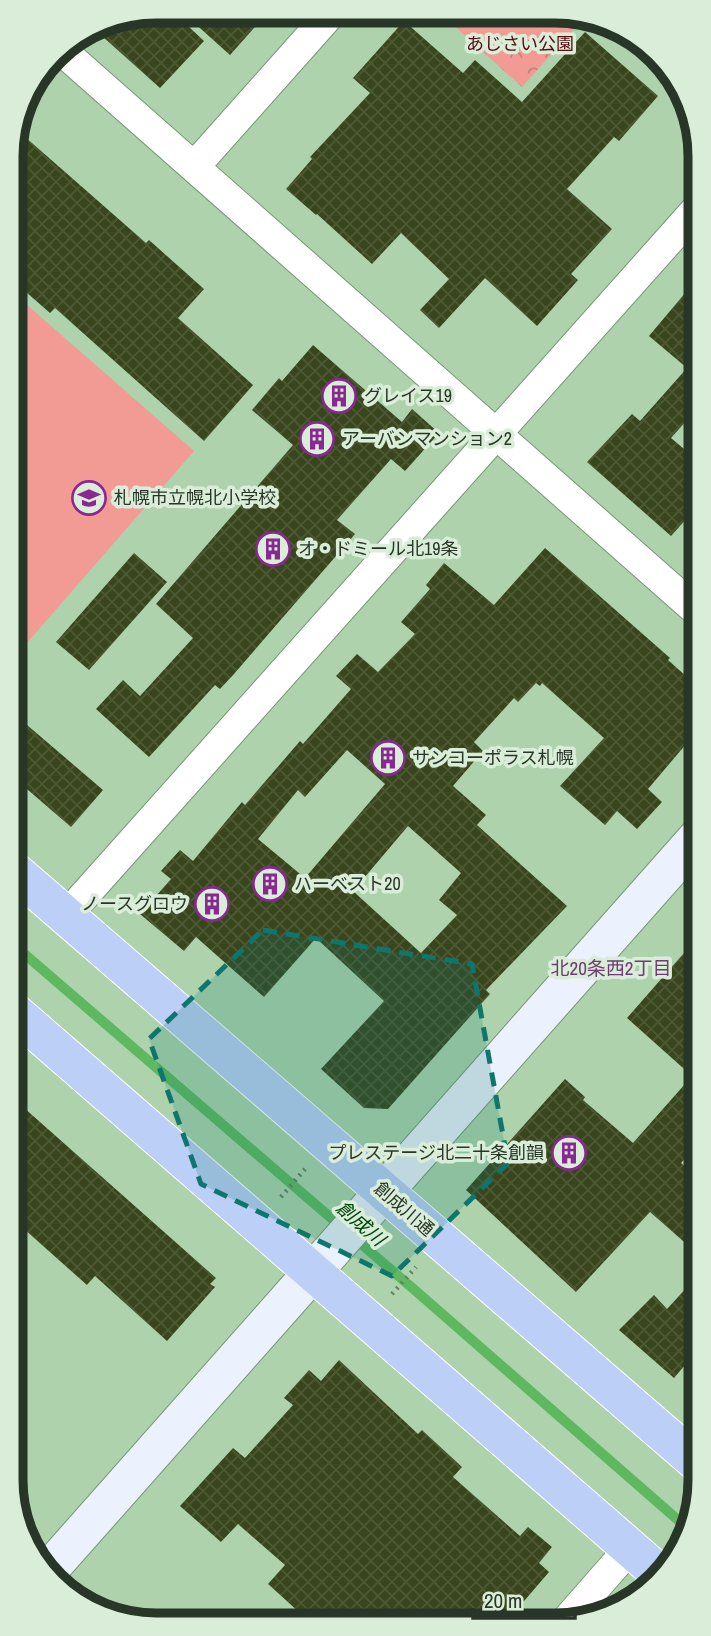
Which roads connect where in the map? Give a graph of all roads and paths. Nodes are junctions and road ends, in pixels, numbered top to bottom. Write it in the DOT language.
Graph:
graph roads {
  1 [pos="322,23"];
  2 [pos="68,56"];
  3 [pos="194,167"];
  4 [pos="688,219"];
  5 [pos="497,434"];
  6 [pos="688,603"];
  7 [pos="688,848"];
  8 [pos="23,879"];
  9 [pos="66,916"];
  10 [pos="23,1019"];
  11 [pos="308,1166"];
  12 [pos="375,1203"];
  13 [pos="274,1205"];
  14 [pos="419,1263"];
  15 [pos="321,1264"];
  16 [pos="388,1299"];
  17 [pos="688,1455"];
  18 [pos="630,1548"];
  19 [pos="53,1565"];
  20 [pos="654,1569"];
  21 [pos="573,1612"];
  1 -- 3 [label="street"];
  2 -- 3 [label="street"];
  3 -- 5 [label="street"];
  4 -- 5 [label="street"];
  5 -- 6 [label="street"];
  5 -- 9 [label="street"];
  7 -- 12 [label="street"];
  8 -- 9 [label="highway, 創成川通"];
  9 -- 12 [label="highway, 創成川通"];
  10 -- 15 [label="highway"];
  11 -- 13 [label="path"];
  12 -- 15 [label="street"];
  12 -- 17 [label="highway, 創成川通"];
  14 -- 16 [label="path"];
  15 -- 18 [label="highway"];
  15 -- 19 [label="street"];
  18 -- 20 [label="highway"];
  18 -- 21 [label="street"];
}
